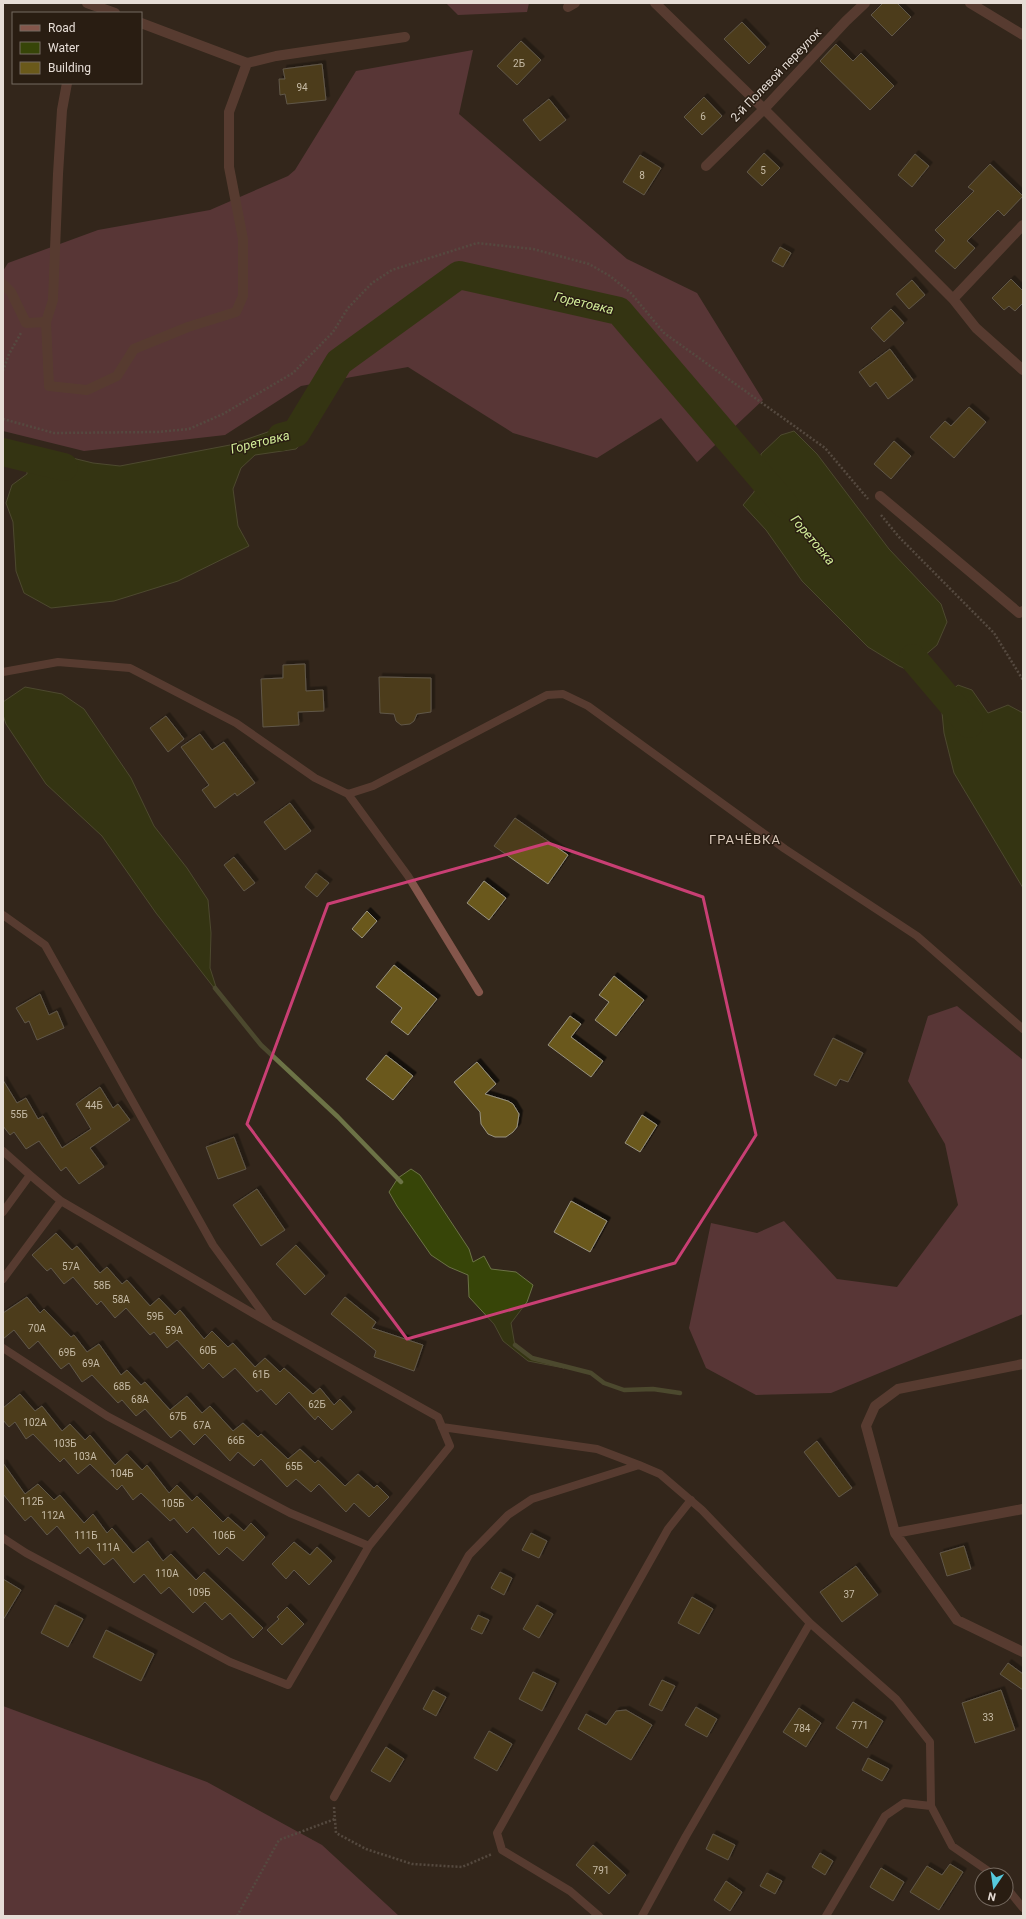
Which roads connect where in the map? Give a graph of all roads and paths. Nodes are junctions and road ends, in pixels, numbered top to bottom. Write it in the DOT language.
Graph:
graph roads {
  1 [pos="87,3"];
  2 [pos="655,3"];
  3 [pos="865,3"];
  4 [pos="970,3"];
  5 [pos="99,10"];
  6 [pos="110,12"];
  7 [pos="142,23"];
  8 [pos="1023,35"];
  9 [pos="405,37"];
  10 [pos="247,62"];
  11 [pos="67,84"];
  12 [pos="764,109"];
  13 [pos="706,166"];
  14 [pos="1023,225"];
  15 [pos="3,284"];
  16 [pos="953,299"];
  17 [pos="46,322"];
  18 [pos="26,323"];
  19 [pos="1023,370"];
  20 [pos="3,371"];
  21 [pos="3,419"];
  22 [pos="880,496"];
  23 [pos="870,501"];
  24 [pos="880,513"];
  25 [pos="1023,611"];
  26 [pos="3,672"];
  27 [pos="1023,680"];
  28 [pos="348,794"];
  29 [pos="3,915"];
  30 [pos="479,992"];
  31 [pos="1023,1029"];
  32 [pos="3,1152"];
  33 [pos="30,1175"];
  34 [pos="60,1201"];
  35 [pos="3,1212"];
  36 [pos="3,1279"];
  37 [pos="270,1323"];
  38 [pos="3,1348"];
  39 [pos="1023,1364"];
  40 [pos="442,1427"];
  41 [pos="639,1465"];
  42 [pos="691,1500"];
  43 [pos="1023,1509"];
  44 [pos="895,1533"];
  45 [pos="3,1538"];
  46 [pos="369,1546"];
  47 [pos="810,1623"];
  48 [pos="1023,1652"];
  49 [pos="334,1797"];
  50 [pos="931,1806"];
  51 [pos="335,1819"];
  52 [pos="502,1850"];
  53 [pos="982,1867"];
  54 [pos="1014,1897"];
  55 [pos="1023,1908"];
  56 [pos="237,1916"];
  57 [pos="599,1916"];
  58 [pos="642,1916"];
  59 [pos="826,1916"];
  1 -- 5 [label="street"];
  2 -- 12 [label="street"];
  3 -- 12 [label="street, 2-й Полевой переулок"];
  4 -- 8 [label="street"];
  5 -- 6 [label="street"];
  7 -- 10 [label="street"];
  9 -- 10 [label="street"];
  10 -- 17 [label="street"];
  11 -- 17 [label="street"];
  12 -- 13 [label="street, 2-й Полевой переулок"];
  12 -- 16 [label="street"];
  14 -- 16 [label="street"];
  15 -- 18 [label="street"];
  16 -- 19 [label="street"];
  17 -- 18 [label="street"];
  18 -- 20 [label="path"];
  21 -- 23 [label="path"];
  22 -- 25 [label="street"];
  24 -- 27 [label="path"];
  26 -- 28 [label="lane"];
  28 -- 30 [label="lane"];
  28 -- 31 [label="lane"];
  29 -- 37 [label="lane"];
  32 -- 33 [label="lane"];
  33 -- 34 [label="lane"];
  33 -- 35 [label="lane"];
  34 -- 36 [label="lane"];
  34 -- 37 [label="lane"];
  37 -- 40 [label="lane"];
  38 -- 46 [label="lane"];
  39 -- 44 [label="street"];
  40 -- 41 [label="lane"];
  40 -- 46 [label="lane"];
  41 -- 42 [label="lane"];
  41 -- 49 [label="lane"];
  42 -- 47 [label="lane"];
  42 -- 52 [label="lane"];
  43 -- 44 [label="street"];
  44 -- 48 [label="street"];
  45 -- 46 [label="lane"];
  47 -- 50 [label="lane"];
  47 -- 58 [label="lane"];
  49 -- 51 [label="path"];
  50 -- 53 [label="lane"];
  50 -- 59 [label="lane"];
  51 -- 52 [label="path"];
  51 -- 56 [label="path"];
  52 -- 57 [label="lane"];
  54 -- 55 [label="lane"];
}
